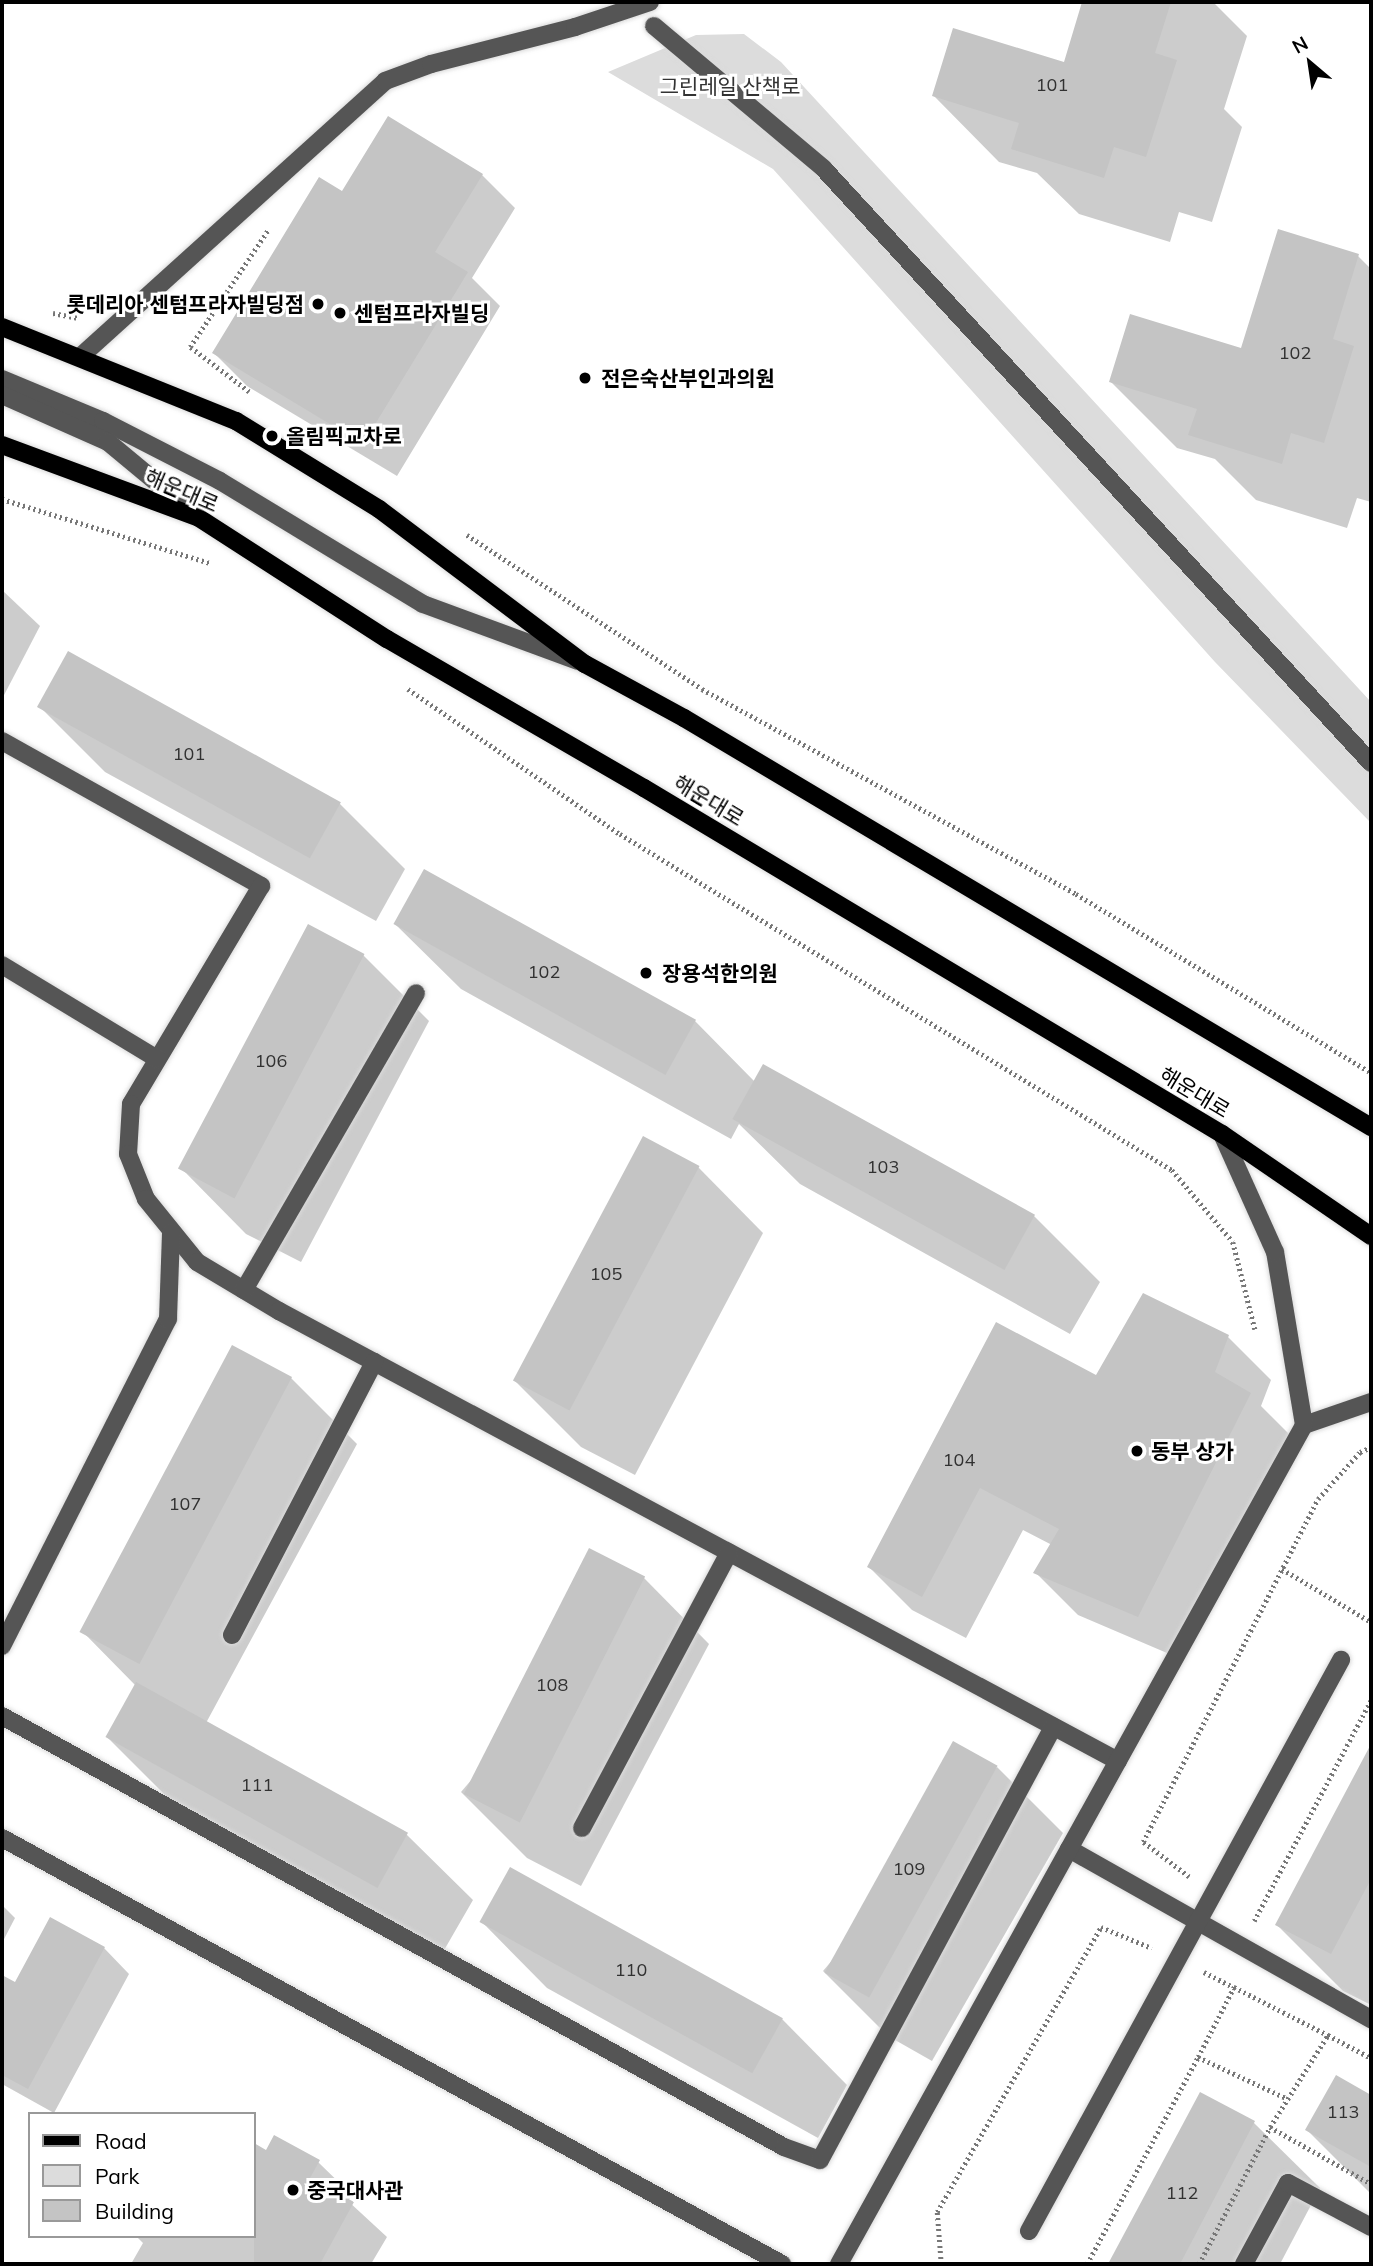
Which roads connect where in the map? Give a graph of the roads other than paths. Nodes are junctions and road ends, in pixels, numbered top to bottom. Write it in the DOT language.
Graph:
graph roads {
  1 [pos="650,2"];
  2 [pos="654,26"];
  3 [pos="2,327"];
  4 [pos="80,357"];
  5 [pos="2,379"];
  6 [pos="2,394"];
  7 [pos="2,445"];
  8 [pos="199,518"];
  9 [pos="585,664"];
  10 [pos="2,741"];
  11 [pos="1371,763"];
  12 [pos="2,965"];
  13 [pos="416,993"];
  14 [pos="157,1059"];
  15 [pos="1371,1127"];
  16 [pos="1222,1134"];
  17 [pos="171,1232"];
  18 [pos="1371,1236"];
  19 [pos="244,1290"];
  20 [pos="374,1362"];
  21 [pos="1371,1402"];
  22 [pos="1304,1425"];
  23 [pos="729,1553"];
  24 [pos="232,1635"];
  25 [pos="2,1646"];
  26 [pos="1341,1660"];
  27 [pos="2,1716"];
  28 [pos="1054,1727"];
  29 [pos="1118,1761"];
  30 [pos="582,1828"];
  31 [pos="2,1838"];
  32 [pos="1069,1849"];
  33 [pos="1199,1922"];
  34 [pos="1371,2019"];
  35 [pos="1371,2227"];
  36 [pos="1029,2231"];
  37 [pos="782,2264"];
  38 [pos="839,2264"];
  39 [pos="1244,2264"];
  1 -- 4 [label="street"];
  2 -- 11 [label="street"];
  3 -- 4 [label="main road"];
  4 -- 9 [label="main road"];
  5 -- 9 [label="street"];
  6 -- 8 [label="street"];
  7 -- 8 [label="main road, 해운대로"];
  8 -- 16 [label="main road, 해운대로"];
  9 -- 15 [label="main road"];
  10 -- 14 [label="street"];
  12 -- 14 [label="street"];
  13 -- 19 [label="street"];
  14 -- 17 [label="street"];
  16 -- 18 [label="main road, 해운대로"];
  16 -- 22 [label="street"];
  17 -- 19 [label="street"];
  17 -- 25 [label="street"];
  19 -- 20 [label="street"];
  20 -- 23 [label="street"];
  20 -- 24 [label="street"];
  21 -- 22 [label="street"];
  22 -- 29 [label="street"];
  23 -- 28 [label="street"];
  23 -- 30 [label="street"];
  26 -- 33 [label="street"];
  27 -- 28 [label="street"];
  28 -- 29 [label="street"];
  29 -- 32 [label="street"];
  31 -- 37 [label="street"];
  32 -- 33 [label="street"];
  32 -- 38 [label="street"];
  33 -- 34 [label="street"];
  33 -- 36 [label="street"];
  35 -- 39 [label="street"];
}
